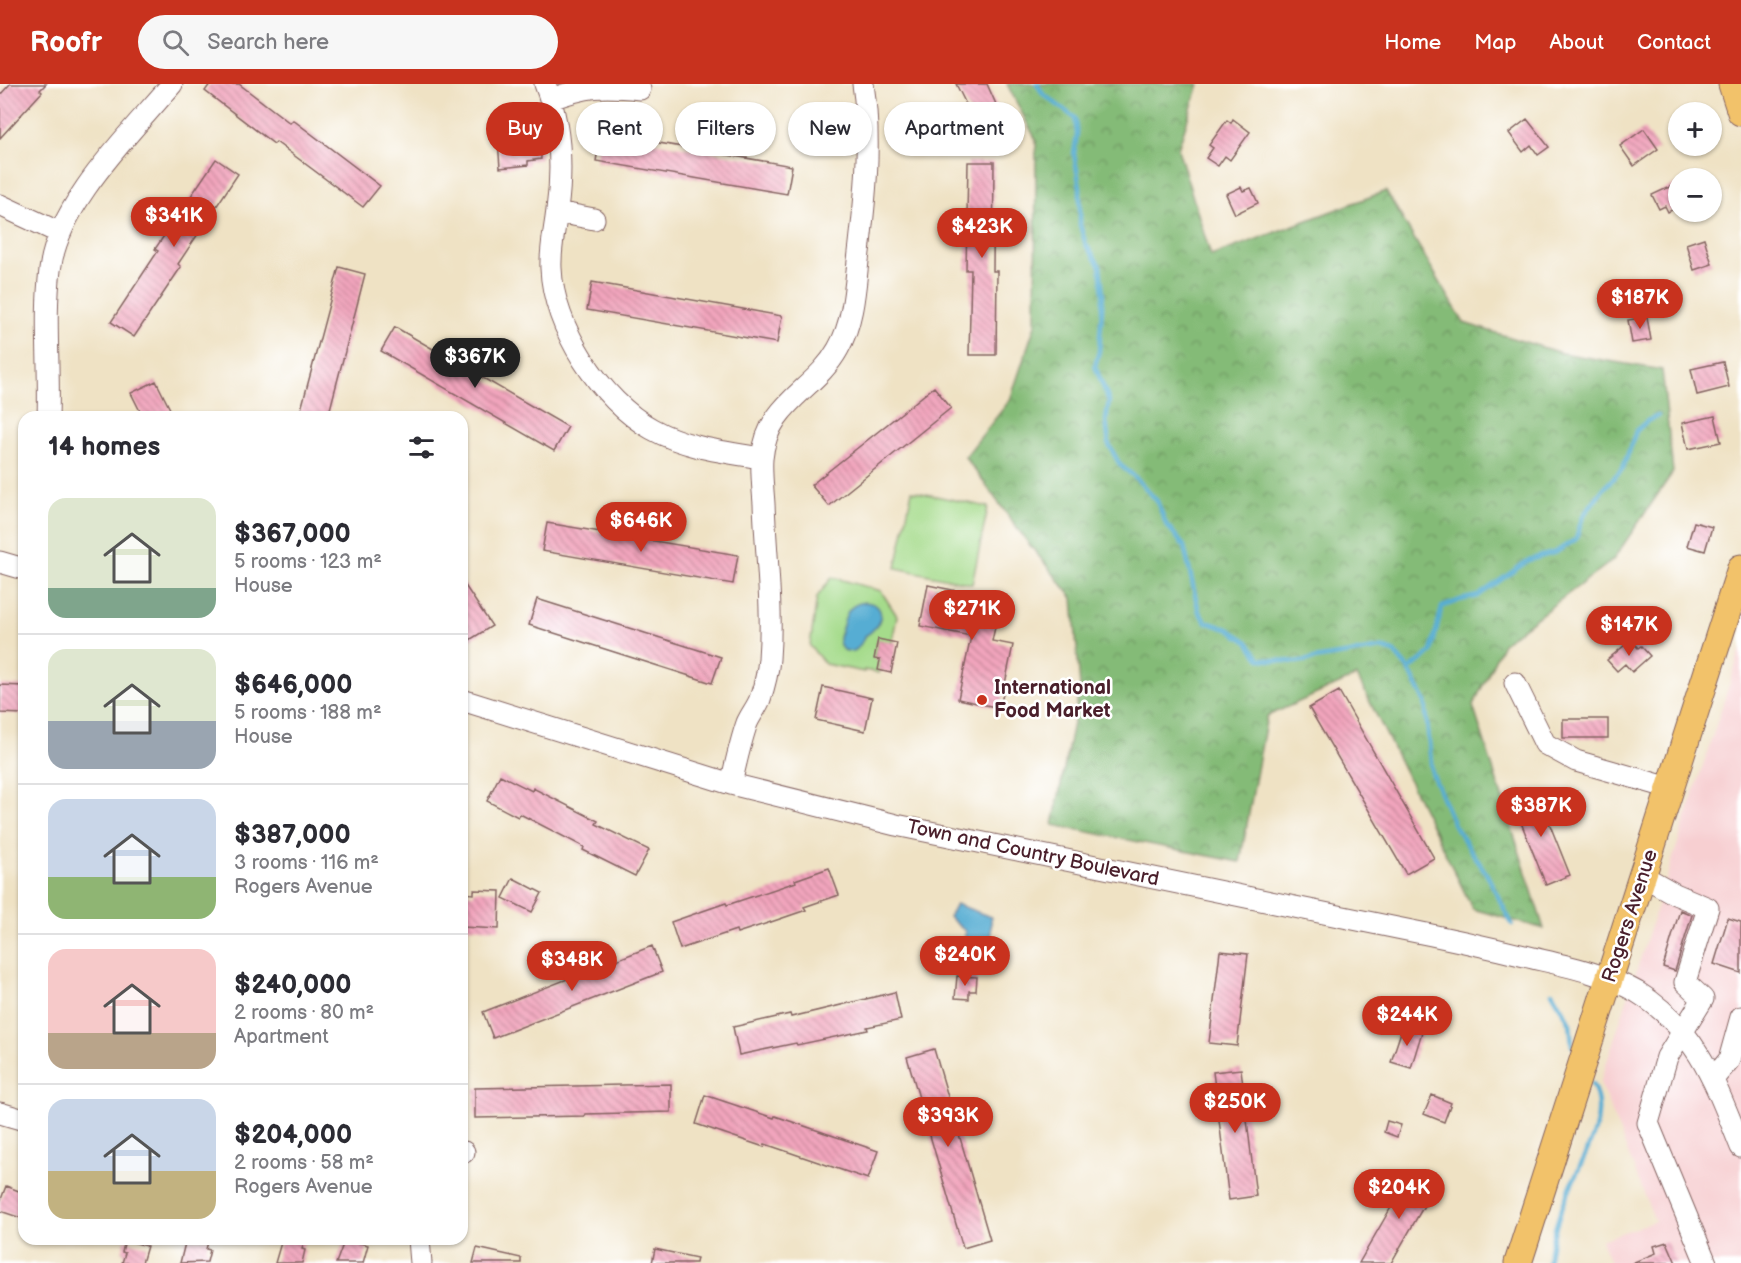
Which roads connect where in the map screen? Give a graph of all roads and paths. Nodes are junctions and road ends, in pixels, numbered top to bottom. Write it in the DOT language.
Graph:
graph roads {
  1 [pos="172,84"];
  2 [pos="863,84"];
  3 [pos="1732,84"];
  4 [pos="640,88"];
  5 [pos="548,92"];
  6 [pos="1741,112"];
  7 [pos="0,205"];
  8 [pos="557,212"];
  9 [pos="594,219"];
  10 [pos="60,233"];
  11 [pos="48,411"];
  12 [pos="762,458"];
  13 [pos="0,562"];
  14 [pos="18,566"];
  15 [pos="1741,568"];
  16 [pos="1736,602"];
  17 [pos="1515,683"];
  18 [pos="468,702"];
  19 [pos="731,784"];
  20 [pos="1670,788"];
  21 [pos="1643,876"];
  22 [pos="1610,980"];
  23 [pos="1741,1017"];
  24 [pos="1684,1032"];
  25 [pos="1713,1079"];
  26 [pos="0,1113"];
  27 [pos="18,1118"];
  28 [pos="1741,1147"];
  29 [pos="420,1245"];
  30 [pos="421,1263"];
  31 [pos="1518,1263"];
  32 [pos="1706,1263"];
  1 -- 10 [label="street"];
  2 -- 12 [label="street"];
  3 -- 6 [label="main road"];
  4 -- 5 [label="street"];
  5 -- 8 [label="street"];
  7 -- 10 [label="street"];
  8 -- 9 [label="street"];
  8 -- 12 [label="street"];
  10 -- 11 [label="street"];
  12 -- 19 [label="street"];
  13 -- 14 [label="street"];
  15 -- 16 [label="main road, Rogers Avenue"];
  16 -- 20 [label="main road, Rogers Avenue"];
  17 -- 20 [label="street"];
  18 -- 19 [label="street, Town and Country Boulevard"];
  19 -- 22 [label="street, Town and Country Boulevard"];
  20 -- 21 [label="main road, Rogers Avenue"];
  21 -- 22 [label="main road, Rogers Avenue"];
  21 -- 24 [label="street"];
  22 -- 24 [label="street, Town and Country Boulevard"];
  22 -- 31 [label="main road, Rogers Avenue"];
  23 -- 25 [label="street"];
  24 -- 25 [label="street, Town and Country Boulevard"];
  24 -- 32 [label="street"];
  25 -- 28 [label="street, Town and Country Boulevard"];
  26 -- 27 [label="street"];
  29 -- 30 [label="street"];
}
